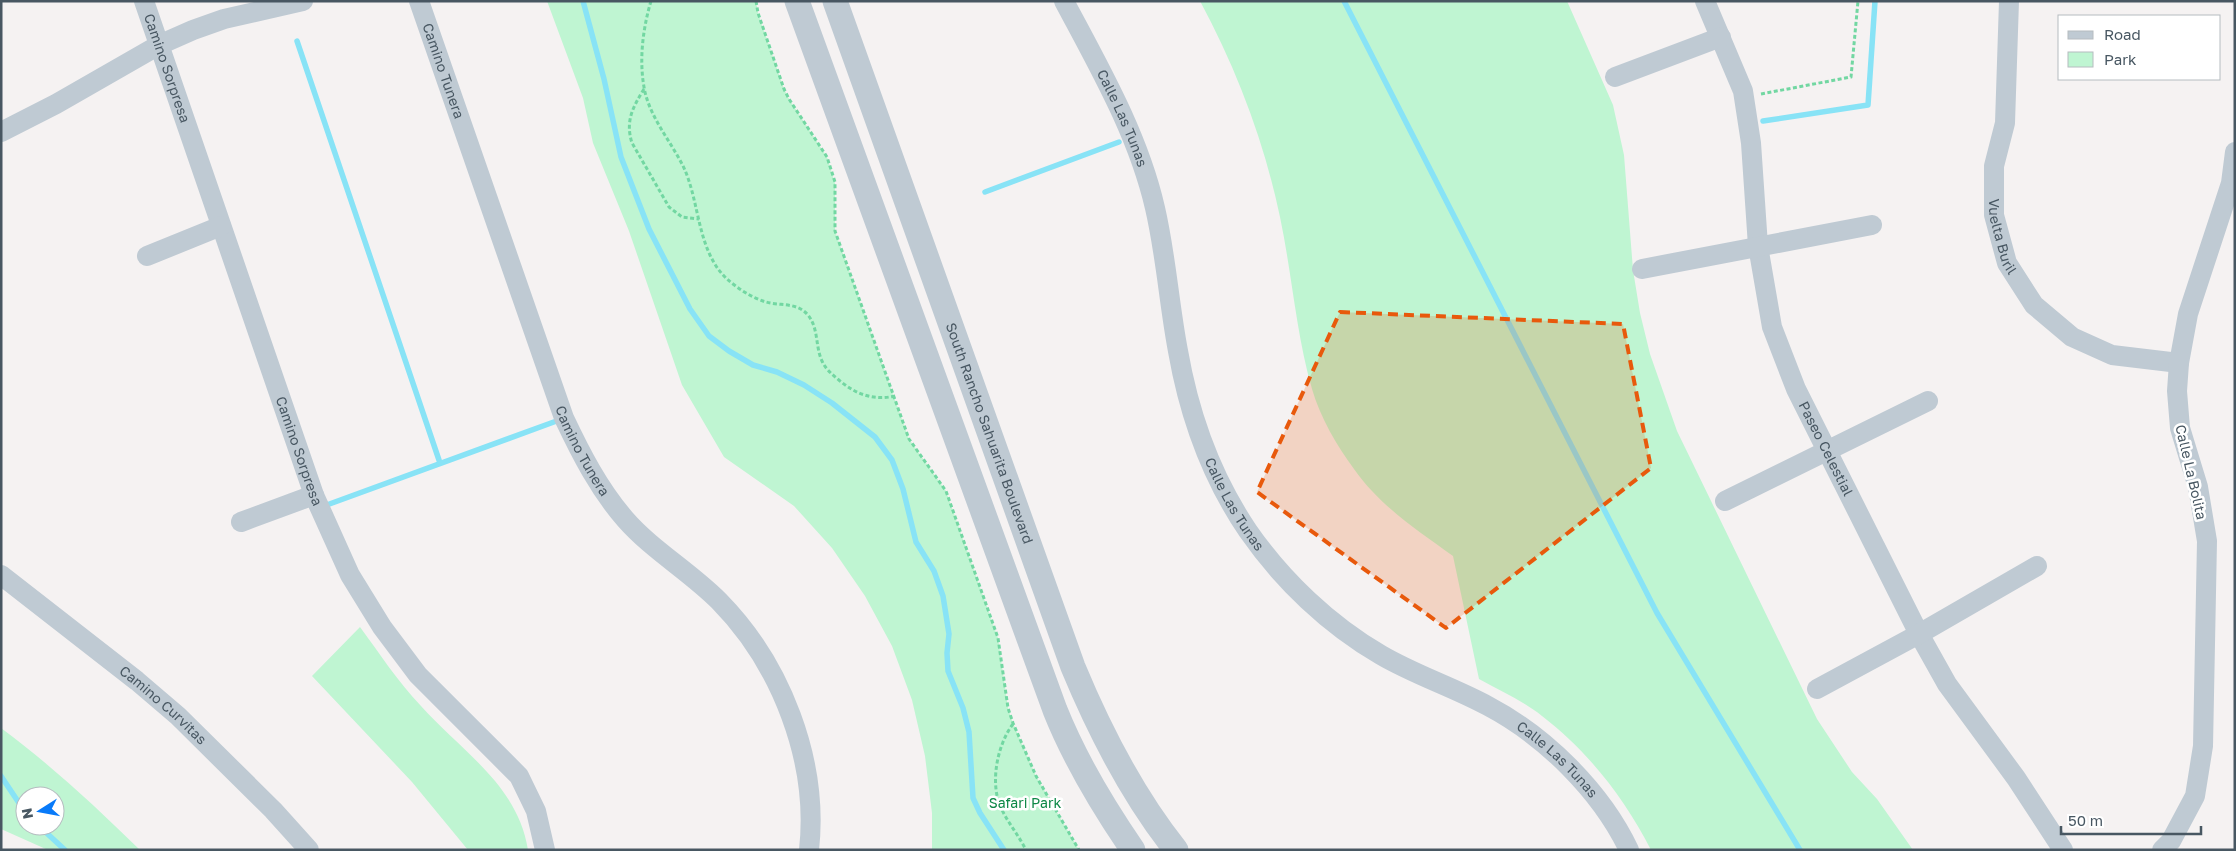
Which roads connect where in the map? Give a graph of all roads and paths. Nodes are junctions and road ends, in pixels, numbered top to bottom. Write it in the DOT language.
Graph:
graph roads {
  1 [pos="144,1"];
  2 [pos="303,1"];
  3 [pos="419,1"];
  4 [pos="651,1"];
  5 [pos="756,1"];
  6 [pos="797,1"];
  7 [pos="835,1"];
  8 [pos="1064,1"];
  9 [pos="1705,1"];
  10 [pos="1858,1"];
  11 [pos="2008,1"];
  12 [pos="1722,37"];
  13 [pos="159,46"];
  14 [pos="1615,77"];
  15 [pos="644,89"];
  16 [pos="1744,97"];
  17 [pos="1,132"];
  18 [pos="2235,152"];
  19 [pos="699,219"];
  20 [pos="1872,225"];
  21 [pos="221,226"];
  22 [pos="1758,246"];
  23 [pos="147,256"];
  24 [pos="1642,268"];
  25 [pos="2179,363"];
  26 [pos="895,396"];
  27 [pos="1928,401"];
  28 [pos="1827,451"];
  29 [pos="314,495"];
  30 [pos="1726,501"];
  31 [pos="241,522"];
  32 [pos="2037,566"];
  33 [pos="1,575"];
  34 [pos="1919,634"];
  35 [pos="1817,689"];
  36 [pos="1013,723"];
  37 [pos="310,850"];
  38 [pos="545,850"];
  39 [pos="809,850"];
  40 [pos="1026,850"];
  41 [pos="1079,850"];
  42 [pos="1133,850"];
  43 [pos="1176,850"];
  44 [pos="1628,850"];
  45 [pos="2063,850"];
  46 [pos="2162,850"];
  1 -- 13 [label="street, Camino Sorpresa"];
  2 -- 13 [label="street"];
  3 -- 39 [label="street, Camino Tunera"];
  4 -- 15 [label="path"];
  5 -- 26 [label="path"];
  6 -- 42 [label="street"];
  7 -- 43 [label="street, South Rancho Sahuarita Boulevard"];
  8 -- 44 [label="street, Calle Las Tunas"];
  9 -- 12 [label="street, Paseo Celestial"];
  10 -- 16 [label="path"];
  11 -- 25 [label="street, Vuelta Buril"];
  12 -- 14 [label="street"];
  12 -- 16 [label="street, Paseo Celestial"];
  13 -- 17 [label="street"];
  13 -- 21 [label="street, Camino Sorpresa"];
  15 -- 19 [label="path"];
  15 -- 19 [label="path"];
  16 -- 22 [label="street, Paseo Celestial"];
  18 -- 25 [label="street, Calle La Bolita"];
  19 -- 26 [label="path"];
  20 -- 22 [label="street"];
  21 -- 23 [label="street"];
  21 -- 29 [label="street, Camino Sorpresa"];
  22 -- 24 [label="street"];
  22 -- 28 [label="street, Paseo Celestial"];
  25 -- 46 [label="street, Calle La Bolita"];
  26 -- 36 [label="path"];
  27 -- 28 [label="street"];
  28 -- 30 [label="street"];
  28 -- 34 [label="street, Paseo Celestial"];
  29 -- 31 [label="street"];
  29 -- 38 [label="street, Camino Sorpresa"];
  32 -- 34 [label="street"];
  33 -- 37 [label="street, Camino Curvitas"];
  34 -- 35 [label="street"];
  34 -- 45 [label="street, Paseo Celestial"];
  36 -- 40 [label="path"];
  36 -- 41 [label="path"];
}
